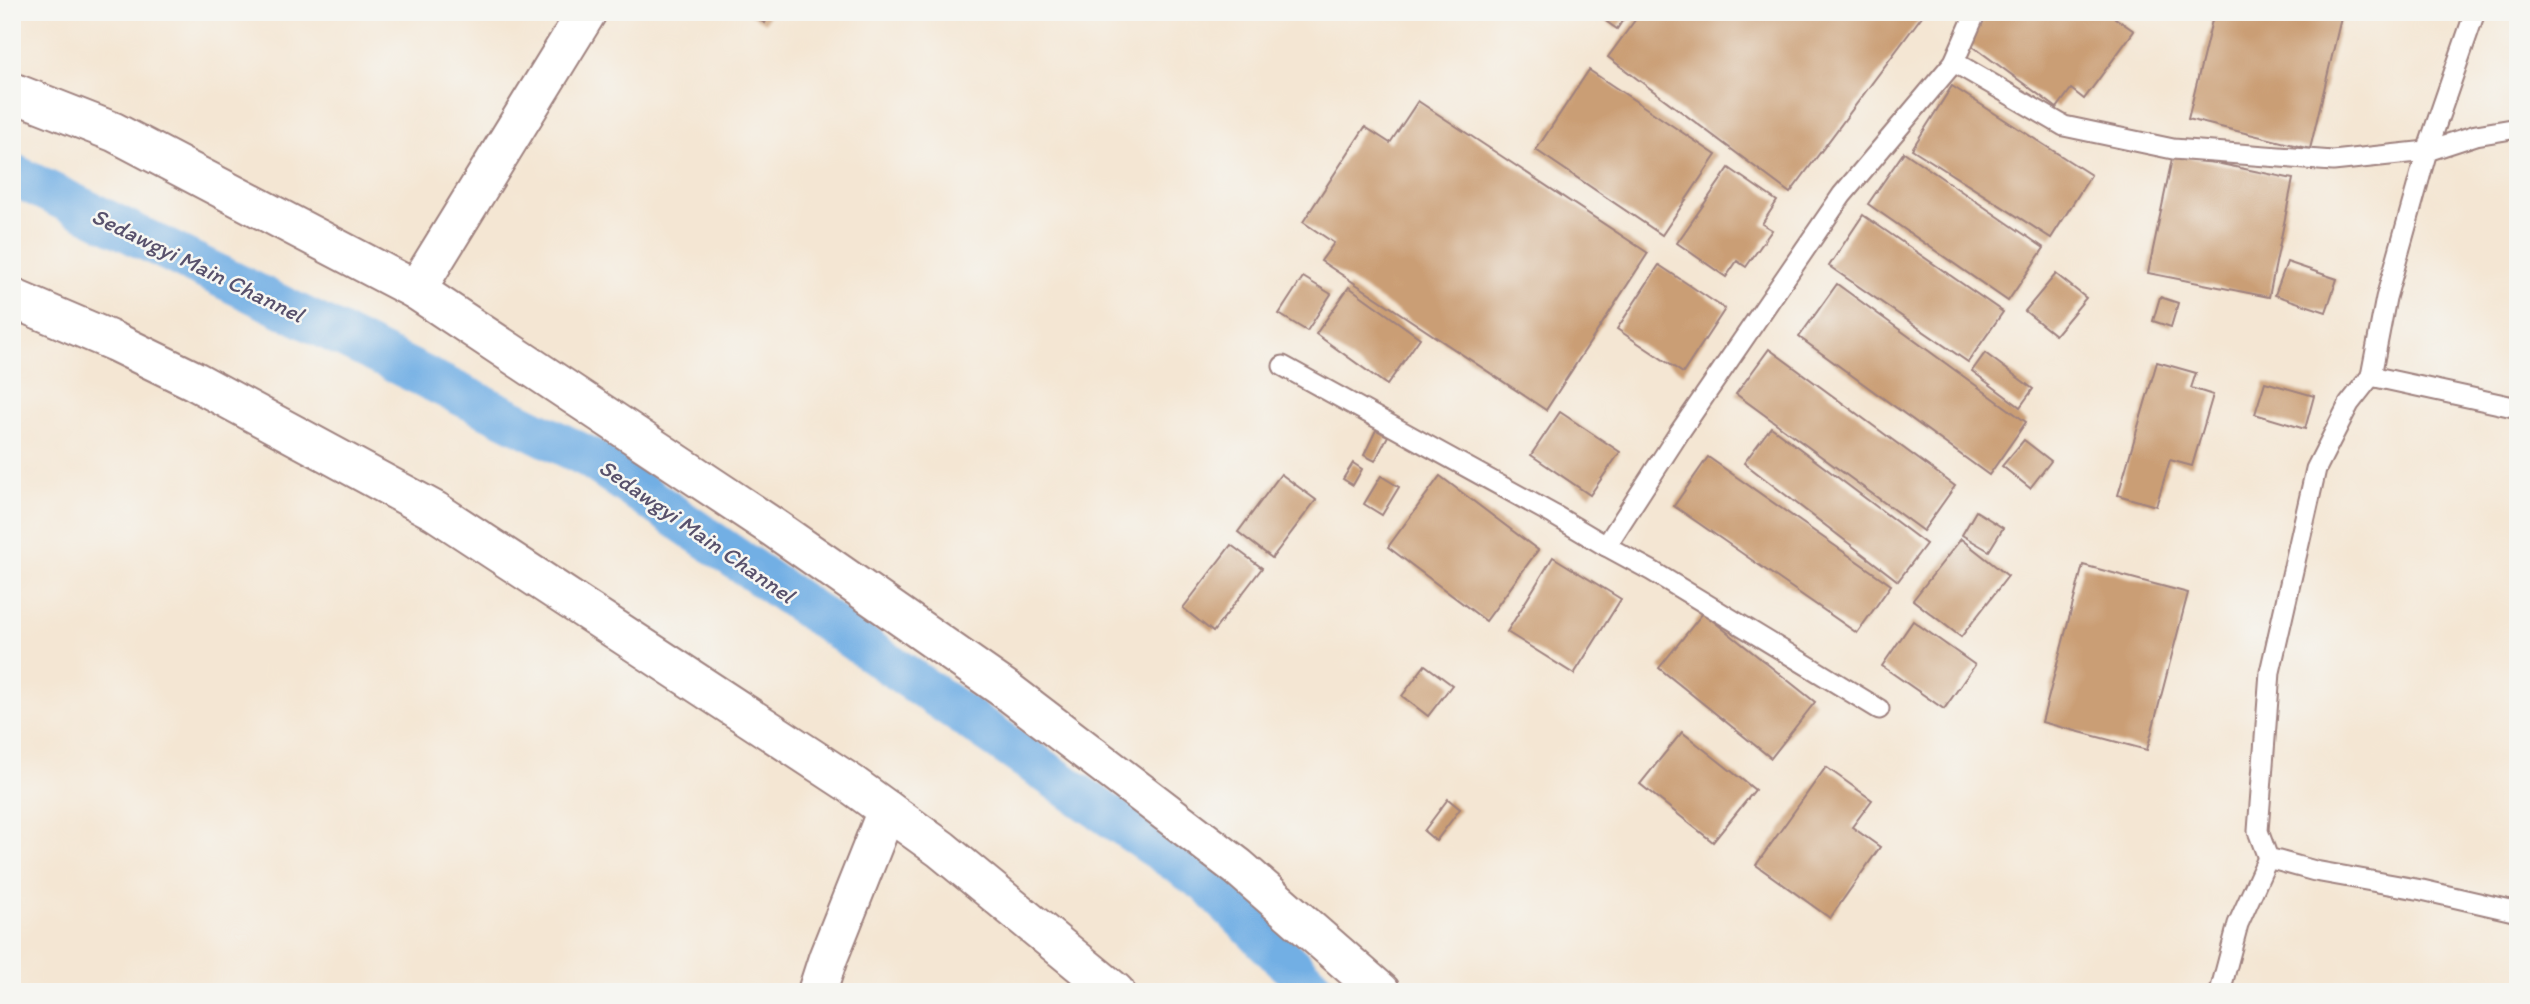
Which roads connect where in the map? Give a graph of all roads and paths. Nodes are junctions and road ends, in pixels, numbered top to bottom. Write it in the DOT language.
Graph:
graph roads {
  1 [pos="587,12"];
  2 [pos="1976,12"];
  3 [pos="2475,12"];
  4 [pos="1954,62"];
  5 [pos="12,92"];
  6 [pos="2518,128"];
  7 [pos="2427,151"];
  8 [pos="416,290"];
  9 [pos="12,298"];
  10 [pos="1283,366"];
  11 [pos="2371,376"];
  12 [pos="2518,408"];
  13 [pos="1606,547"];
  14 [pos="1879,709"];
  15 [pos="887,810"];
  16 [pos="2268,858"];
  17 [pos="2518,912"];
  18 [pos="817,992"];
  19 [pos="1115,992"];
  20 [pos="1381,992"];
  21 [pos="2220,992"];
  1 -- 8 [label="street"];
  2 -- 4 [label="lane"];
  3 -- 7 [label="lane"];
  4 -- 7 [label="lane"];
  4 -- 13 [label="lane"];
  5 -- 8 [label="street"];
  6 -- 7 [label="lane"];
  7 -- 11 [label="lane"];
  8 -- 20 [label="street"];
  9 -- 15 [label="street"];
  10 -- 13 [label="lane"];
  11 -- 12 [label="lane"];
  11 -- 16 [label="lane"];
  13 -- 14 [label="lane"];
  15 -- 18 [label="street"];
  15 -- 19 [label="street"];
  16 -- 17 [label="lane"];
  16 -- 21 [label="lane"];
}
